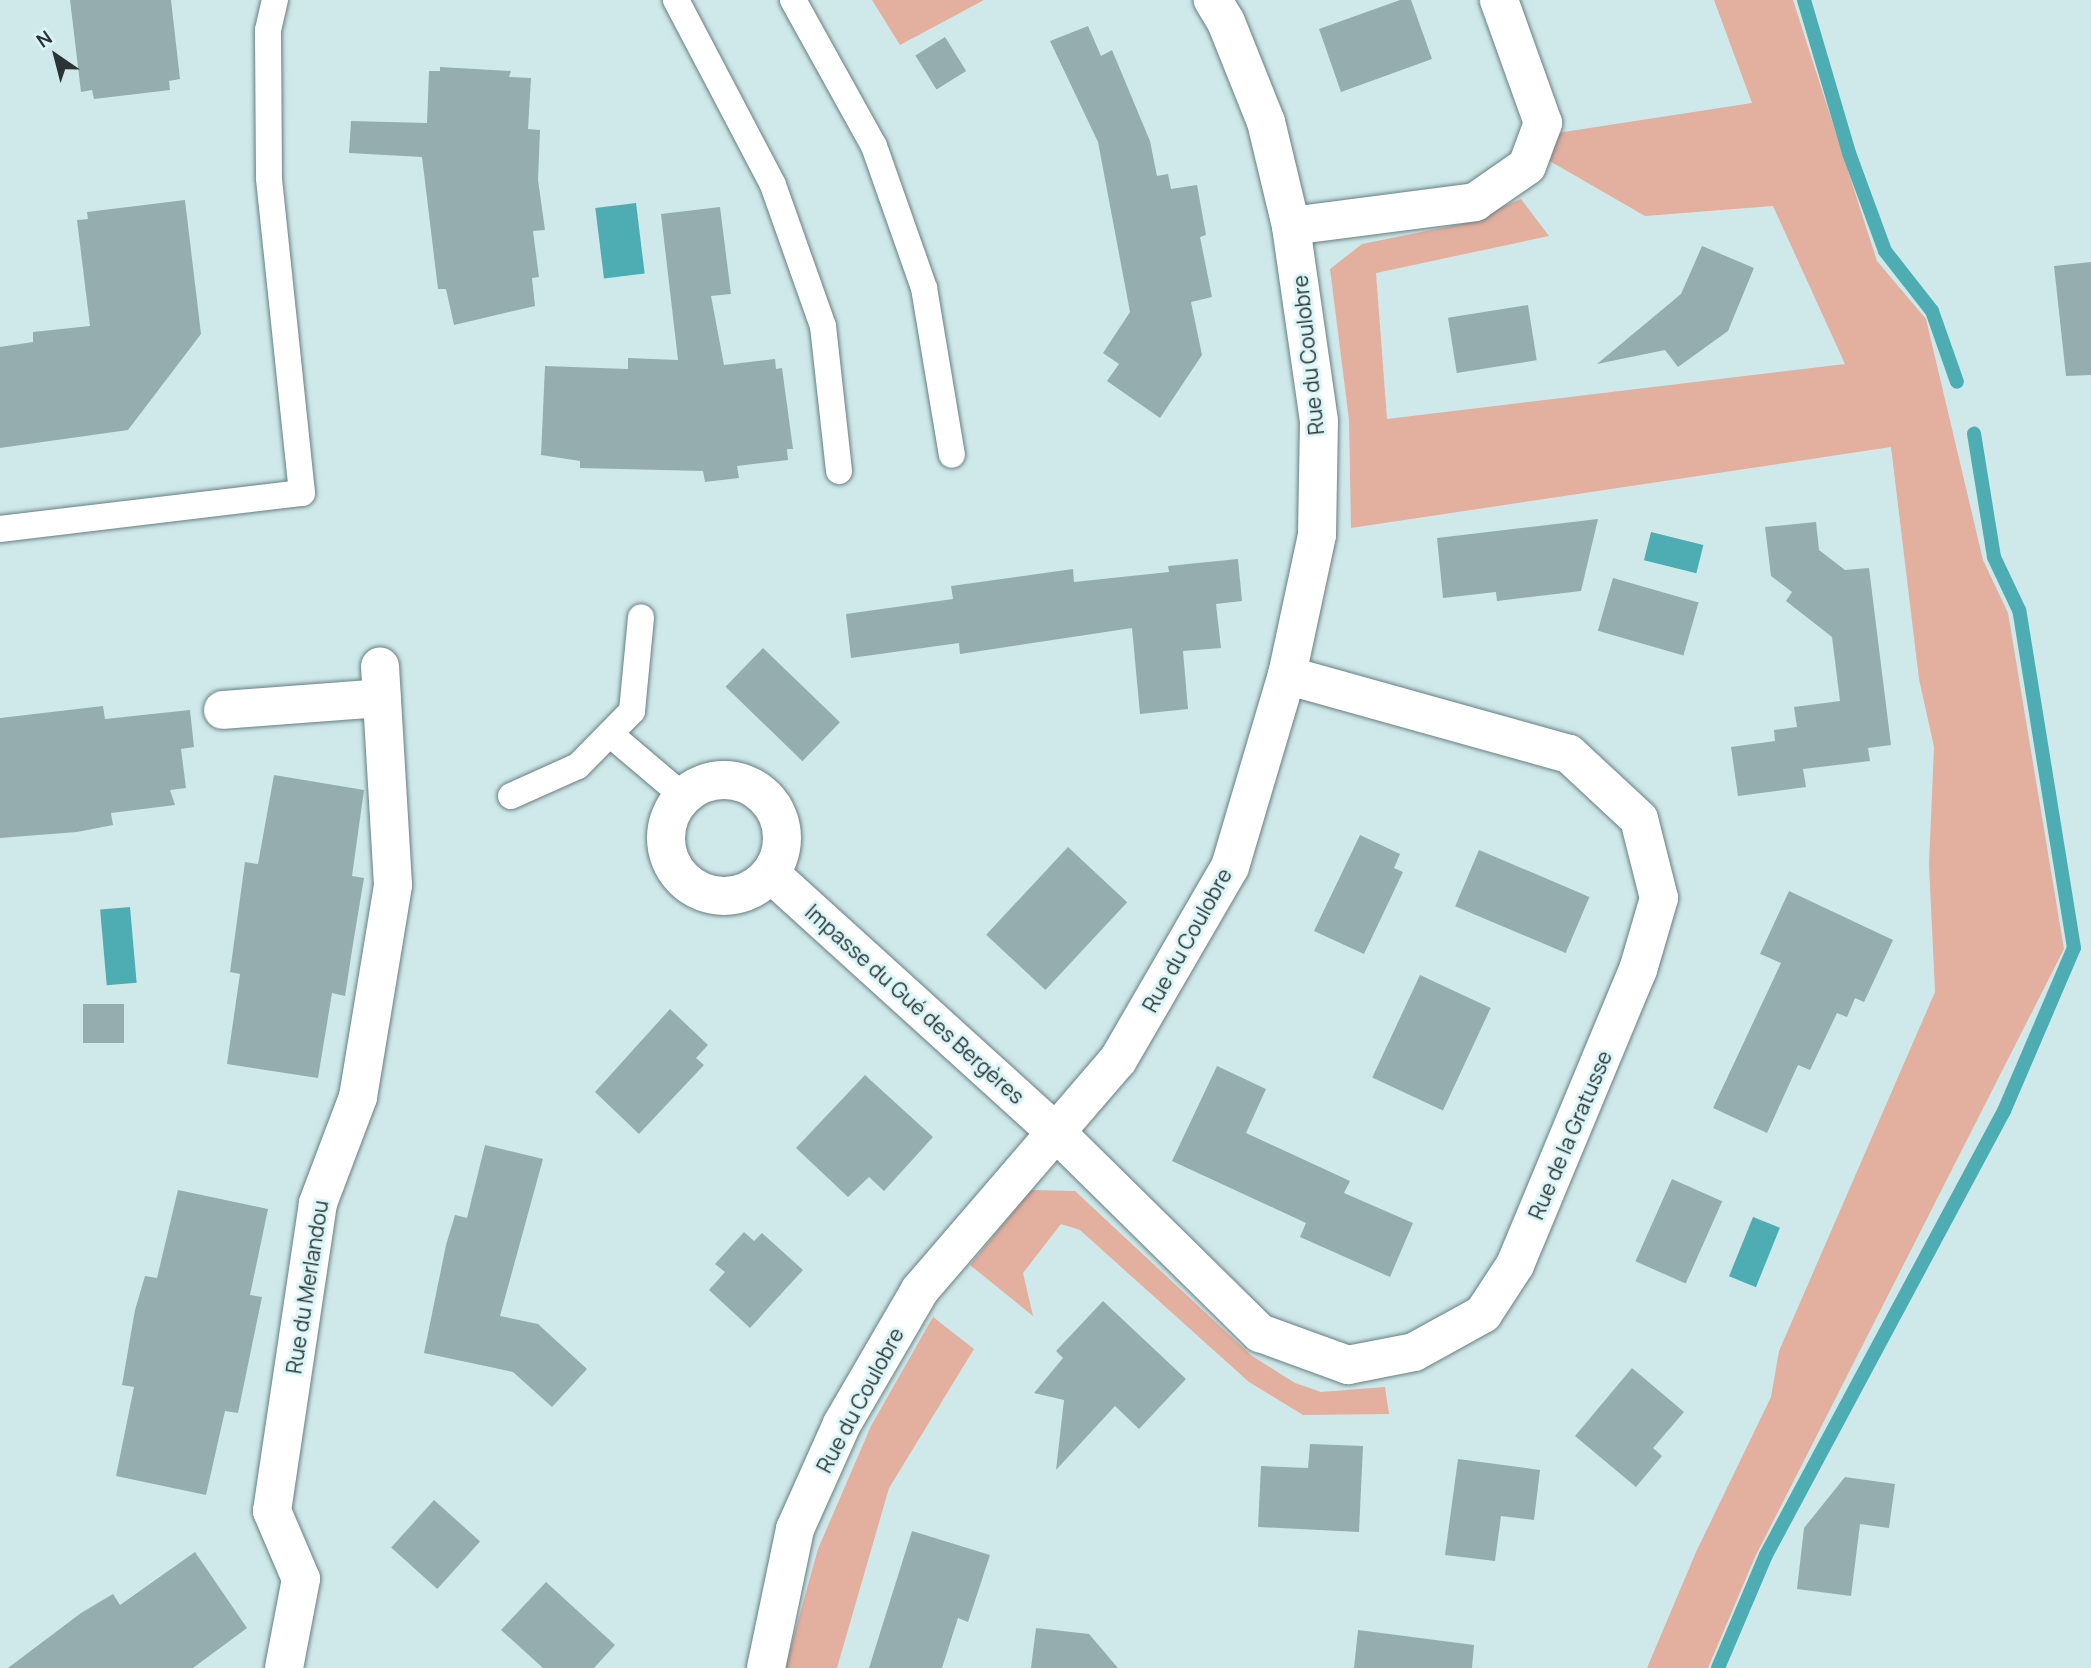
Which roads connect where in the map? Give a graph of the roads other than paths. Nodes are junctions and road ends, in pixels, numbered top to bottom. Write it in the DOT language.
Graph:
graph roads {
  1 [pos="275,0"];
  2 [pos="676,0"];
  3 [pos="793,0"];
  4 [pos="1213,0"];
  5 [pos="1499,0"];
  6 [pos="1291,226"];
  7 [pos="952,455"];
  8 [pos="839,471"];
  9 [pos="0,528"];
  10 [pos="641,617"];
  11 [pos="1287,675"];
  12 [pos="223,710"];
  13 [pos="610,734"];
  14 [pos="511,796"];
  15 [pos="683,796"];
  16 [pos="771,874"];
  17 [pos="1058,1134"];
  18 [pos="284,1668"];
  19 [pos="766,1668"];
  1 -- 9 [label="lane"];
  2 -- 8 [label="lane"];
  3 -- 7 [label="lane"];
  4 -- 6 [label="street, Rue du Coulobre"];
  5 -- 6 [label="street"];
  6 -- 11 [label="street, Rue du Coulobre"];
  10 -- 13 [label="lane"];
  11 -- 17 [label="street, Rue du Coulobre"];
  11 -- 17 [label="street, Rue de la Gratusse"];
  12 -- 18 [label="street, Rue du Merlandou"];
  13 -- 14 [label="lane"];
  13 -- 15 [label="lane"];
  15 -- 16 [label="street"];
  15 -- 16 [label="street"];
  16 -- 17 [label="street, Impasse du Gué des Bergères"];
  17 -- 19 [label="street, Rue du Coulobre"];
}
